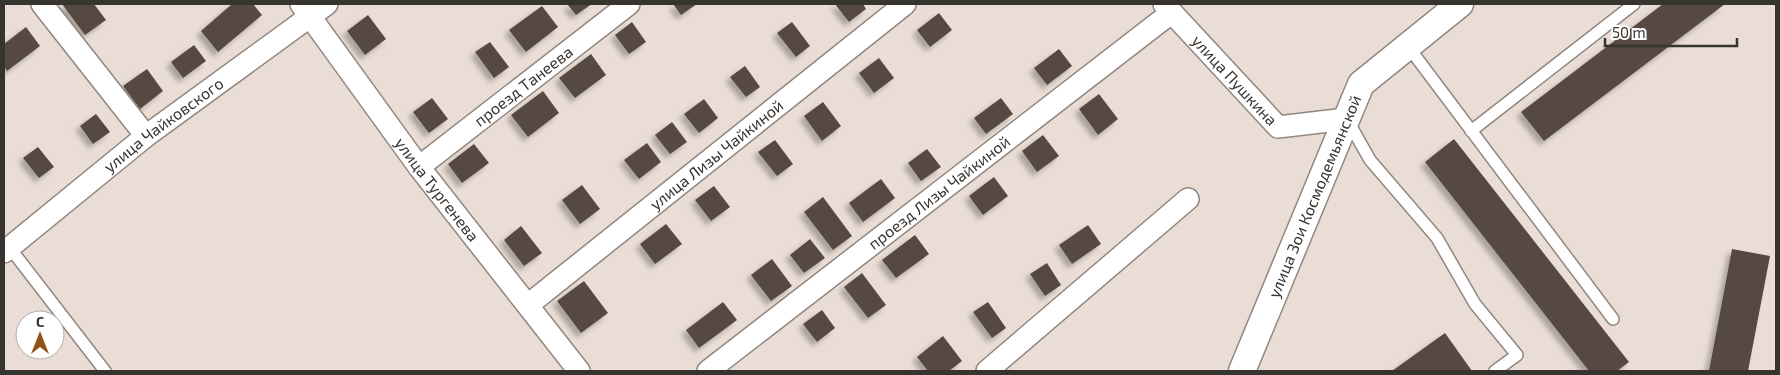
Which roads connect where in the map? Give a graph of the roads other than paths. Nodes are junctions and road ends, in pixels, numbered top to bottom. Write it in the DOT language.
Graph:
graph roads {
  1 [pos="42,4"];
  2 [pos="629,4"];
  3 [pos="905,4"];
  4 [pos="1460,4"];
  5 [pos="1634,4"];
  6 [pos="313,8"];
  7 [pos="1168,8"];
  8 [pos="1407,45"];
  9 [pos="1346,119"];
  10 [pos="1472,131"];
  11 [pos="146,136"];
  12 [pos="419,167"];
  13 [pos="1188,199"];
  14 [pos="6,247"];
  15 [pos="528,305"];
  16 [pos="1613,319"];
  17 [pos="105,371"];
  18 [pos="578,371"];
  19 [pos="708,371"];
  20 [pos="988,371"];
  21 [pos="1242,371"];
  22 [pos="1495,371"];
  1 -- 11 [label="street"];
  2 -- 12 [label="street, проезд Танеева"];
  3 -- 15 [label="street, улица Лизы Чайкиной"];
  4 -- 8 [label="street, улица Зои Космодемьянской"];
  5 -- 10 [label="lane"];
  6 -- 11 [label="street, улица Чайковского"];
  6 -- 12 [label="street, улица Тургенева"];
  7 -- 9 [label="street, улица Пушкина"];
  7 -- 19 [label="street, проезд Лизы Чайкиной"];
  8 -- 9 [label="street, улица Зои Космодемьянской"];
  8 -- 10 [label="lane"];
  9 -- 21 [label="street, улица Зои Космодемьянской"];
  9 -- 22 [label="lane"];
  10 -- 16 [label="lane"];
  11 -- 14 [label="street, улица Чайковского"];
  12 -- 15 [label="street, улица Тургенева"];
  13 -- 20 [label="street"];
  14 -- 17 [label="lane"];
  15 -- 18 [label="street, улица Тургенева"];
}
